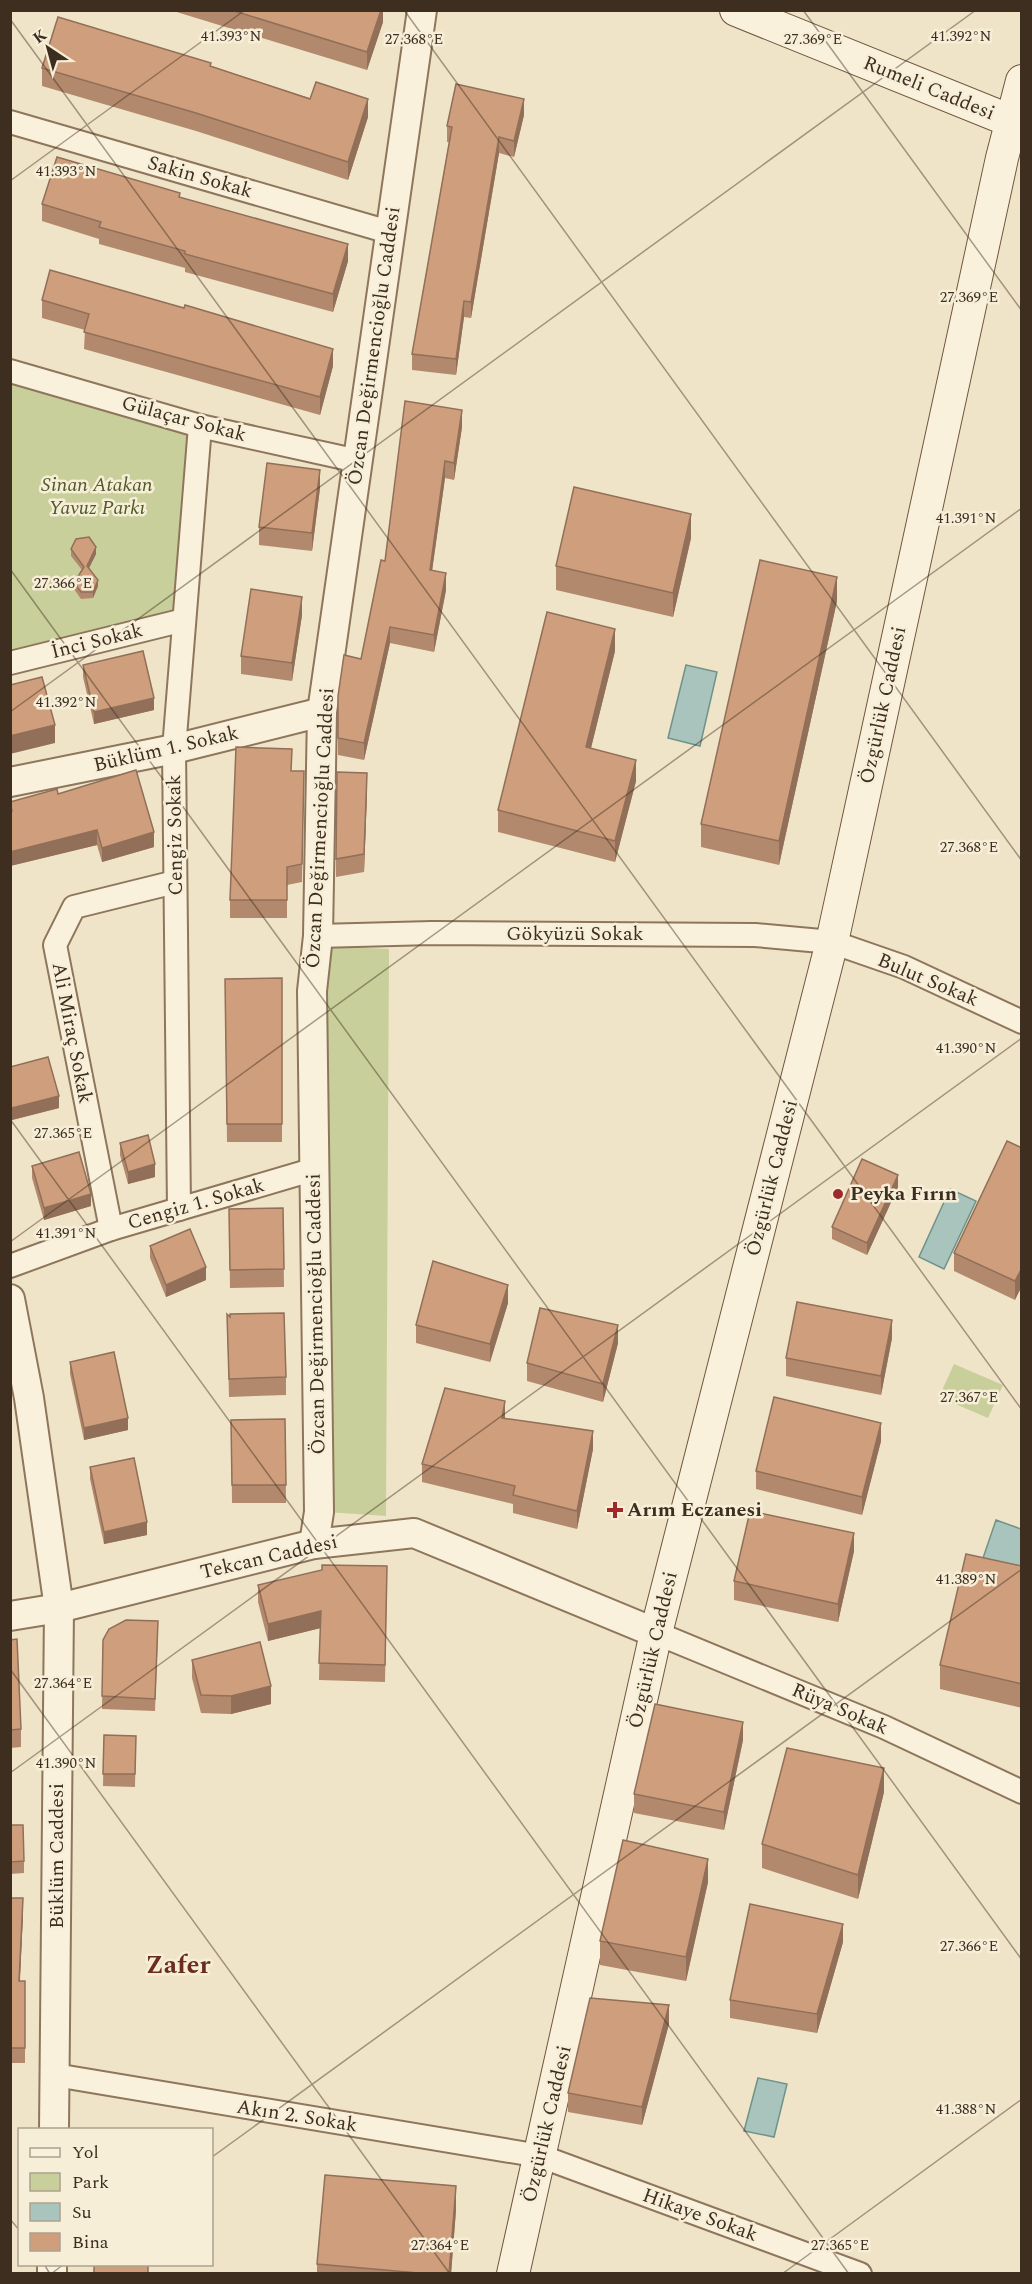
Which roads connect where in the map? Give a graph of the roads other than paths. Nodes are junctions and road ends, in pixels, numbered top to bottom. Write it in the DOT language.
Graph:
graph roads {
  1 [pos="422,10"];
  2 [pos="736,10"];
  3 [pos="1022,81"];
  4 [pos="10,122"];
  5 [pos="1016,123"];
  6 [pos="389,232"];
  7 [pos="10,371"];
  8 [pos="200,426"];
  9 [pos="358,461"];
  10 [pos="184,620"];
  11 [pos="10,663"];
  12 [pos="322,712"];
  13 [pos="174,749"];
  14 [pos="10,782"];
  15 [pos="175,882"];
  16 [pos="318,936"];
  17 [pos="832,942"];
  18 [pos="1022,1022"];
  19 [pos="315,1169"];
  20 [pos="179,1209"];
  21 [pos="111,1229"];
  22 [pos="10,1266"];
  23 [pos="10,1299"];
  24 [pos="314,1544"];
  25 [pos="59,1608"];
  26 [pos="10,1616"];
  27 [pos="656,1633"];
  28 [pos="1022,1792"];
  29 [pos="55,2075"];
  30 [pos="54,2128"];
  31 [pos="540,2156"];
  32 [pos="513,2274"];
  33 [pos="860,2274"];
  1 -- 6 [label="street, Özcan Değirmencioğlu Caddesi"];
  2 -- 5 [label="main road, Rumeli Caddesi"];
  3 -- 5 [label="main road, Özgürlük Caddesi"];
  4 -- 6 [label="street, Sakin Sokak"];
  5 -- 17 [label="main road, Özgürlük Caddesi"];
  6 -- 9 [label="street, Özcan Değirmencioğlu Caddesi"];
  7 -- 8 [label="street, Gülaçar Sokak"];
  8 -- 9 [label="street, Gülaçar Sokak"];
  8 -- 10 [label="street, Cengiz Sokak"];
  9 -- 12 [label="street, Özcan Değirmencioğlu Caddesi"];
  10 -- 11 [label="street, İnci Sokak"];
  10 -- 13 [label="street, Cengiz Sokak"];
  12 -- 13 [label="street, Büklüm 1. Sokak"];
  12 -- 16 [label="street, Özcan Değirmencioğlu Caddesi"];
  13 -- 14 [label="street, Büklüm 1. Sokak"];
  13 -- 15 [label="street, Cengiz Sokak"];
  15 -- 20 [label="street, Cengiz Sokak"];
  15 -- 21 [label="street, Ali Miraç Sokak"];
  16 -- 17 [label="street, Gökyüzü Sokak"];
  16 -- 19 [label="street, Özcan Değirmencioğlu Caddesi"];
  17 -- 18 [label="street, Bulut Sokak"];
  17 -- 27 [label="main road, Özgürlük Caddesi"];
  19 -- 20 [label="street, Cengiz 1. Sokak"];
  19 -- 24 [label="street, Özcan Değirmencioğlu Caddesi"];
  20 -- 21 [label="street, Cengiz 1. Sokak"];
  21 -- 22 [label="street, Cengiz 1. Sokak"];
  23 -- 25 [label="street, Büklüm Caddesi"];
  24 -- 25 [label="street, Tekcan Caddesi"];
  24 -- 27 [label="street, Tekcan Caddesi"];
  25 -- 26 [label="street, Tekcan Caddesi"];
  25 -- 29 [label="street, Büklüm Caddesi"];
  27 -- 28 [label="street, Rüya Sokak"];
  27 -- 31 [label="main road, Özgürlük Caddesi"];
  29 -- 30 [label="street, Büklüm Caddesi"];
  29 -- 31 [label="street, Akın 2. Sokak"];
  31 -- 32 [label="main road, Özgürlük Caddesi"];
  31 -- 33 [label="street, Hikaye Sokak"];
}
